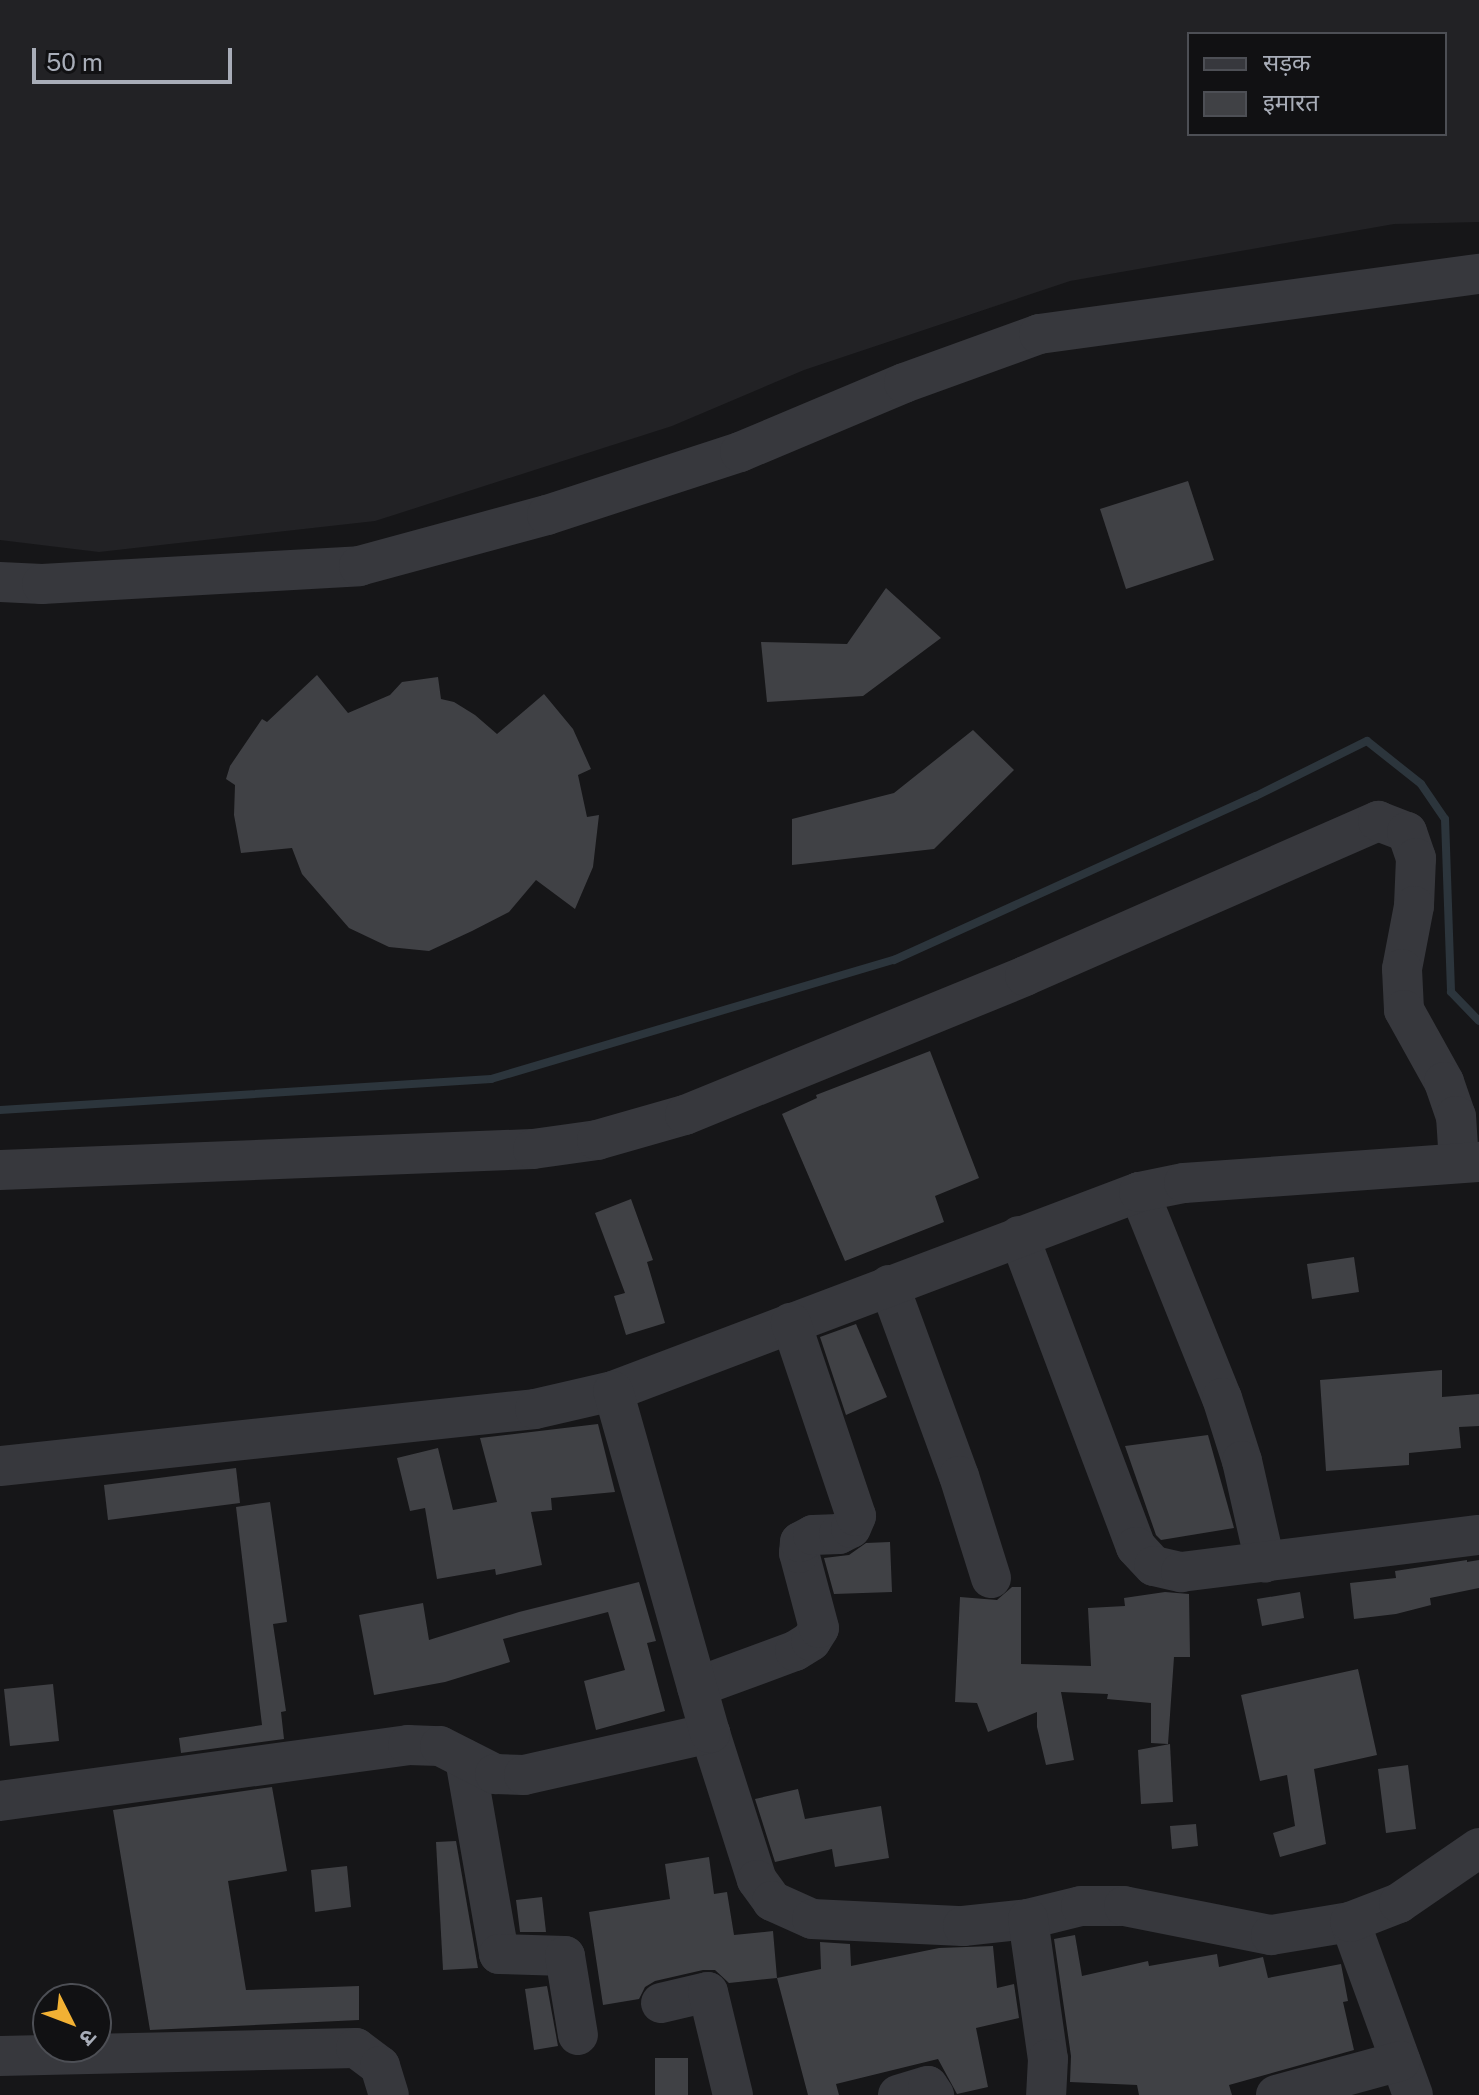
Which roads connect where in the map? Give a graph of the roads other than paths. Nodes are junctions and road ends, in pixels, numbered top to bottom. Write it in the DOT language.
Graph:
graph roads {
  1 [pos="1479,274"];
  2 [pos="0,582"];
  3 [pos="1469,1162"];
  4 [pos="0,1170"];
  5 [pos="1139,1192"];
  6 [pos="1019,1236"];
  7 [pos="889,1285"];
  8 [pos="791,1323"];
  9 [pos="613,1391"];
  10 [pos="0,1466"];
  11 [pos="1479,1535"];
  12 [pos="1265,1562"];
  13 [pos="991,1578"];
  14 [pos="697,1687"];
  15 [pos="710,1733"];
  16 [pos="465,1759"];
  17 [pos="0,1801"];
  18 [pos="1479,1848"];
  19 [pos="1028,1919"];
  20 [pos="1350,1922"];
  21 [pos="661,2003"];
  22 [pos="578,2035"];
  23 [pos="0,2056"];
  24 [pos="1406,2078"];
  25 [pos="389,2095"];
  26 [pos="733,2095"];
  27 [pos="898,2095"];
  28 [pos="934,2095"];
  29 [pos="1046,2095"];
  30 [pos="1276,2095"];
  1 -- 2 [label="street"];
  3 -- 4 [label="street"];
  3 -- 5 [label="street"];
  5 -- 6 [label="street"];
  5 -- 12 [label="street"];
  6 -- 7 [label="street"];
  6 -- 12 [label="street"];
  7 -- 8 [label="street"];
  7 -- 13 [label="street"];
  8 -- 9 [label="street"];
  8 -- 14 [label="street"];
  9 -- 10 [label="street"];
  9 -- 14 [label="street"];
  11 -- 12 [label="street"];
  14 -- 15 [label="street"];
  15 -- 16 [label="street"];
  15 -- 19 [label="street"];
  16 -- 17 [label="street"];
  16 -- 22 [label="street"];
  18 -- 20 [label="street"];
  19 -- 20 [label="street"];
  19 -- 29 [label="street"];
  20 -- 24 [label="street"];
  21 -- 26 [label="street"];
  23 -- 25 [label="street"];
  24 -- 30 [label="street"];
  27 -- 28 [label="street"];
}
